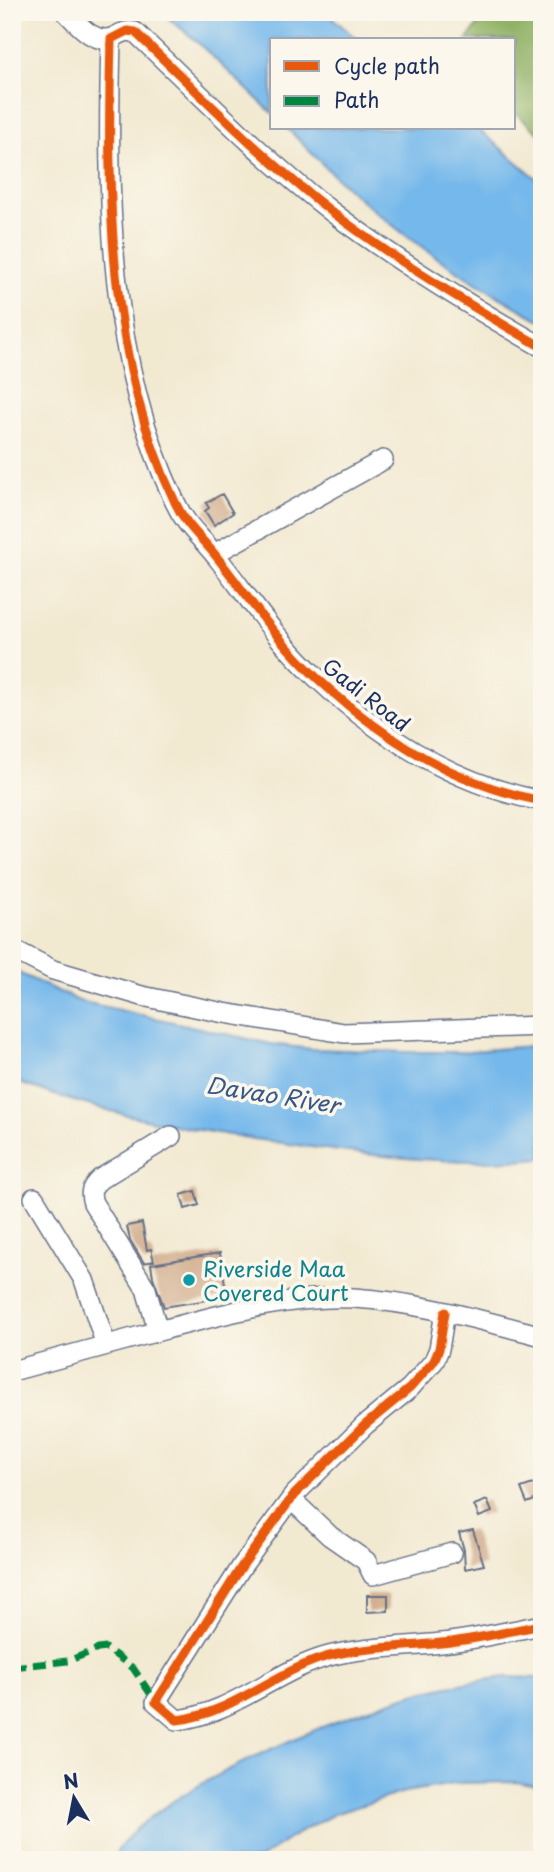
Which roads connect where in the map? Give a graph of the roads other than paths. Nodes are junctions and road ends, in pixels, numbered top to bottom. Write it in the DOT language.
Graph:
graph roads {
  1 [pos="66,12"];
  2 [pos="111,38"];
  3 [pos="542,347"];
  4 [pos="383,460"];
  5 [pos="214,554"];
  6 [pos="542,801"];
  7 [pos="12,949"];
  8 [pos="542,1026"];
  9 [pos="171,1136"];
  10 [pos="34,1198"];
  11 [pos="445,1312"];
  12 [pos="158,1331"];
  13 [pos="542,1336"];
  14 [pos="106,1345"];
  15 [pos="12,1371"];
  16 [pos="291,1499"];
  17 [pos="453,1553"];
  18 [pos="542,1625"];
  1 -- 2 [label="street"];
  2 -- 3 [label="street"];
  2 -- 5 [label="street, Gadi Road"];
  4 -- 5 [label="street"];
  5 -- 6 [label="street, Gadi Road"];
  7 -- 8 [label="street"];
  9 -- 12 [label="street"];
  10 -- 14 [label="street"];
  11 -- 12 [label="street"];
  11 -- 13 [label="street"];
  11 -- 16 [label="street"];
  12 -- 14 [label="street"];
  14 -- 15 [label="street"];
  16 -- 17 [label="street"];
  16 -- 18 [label="street"];
}
